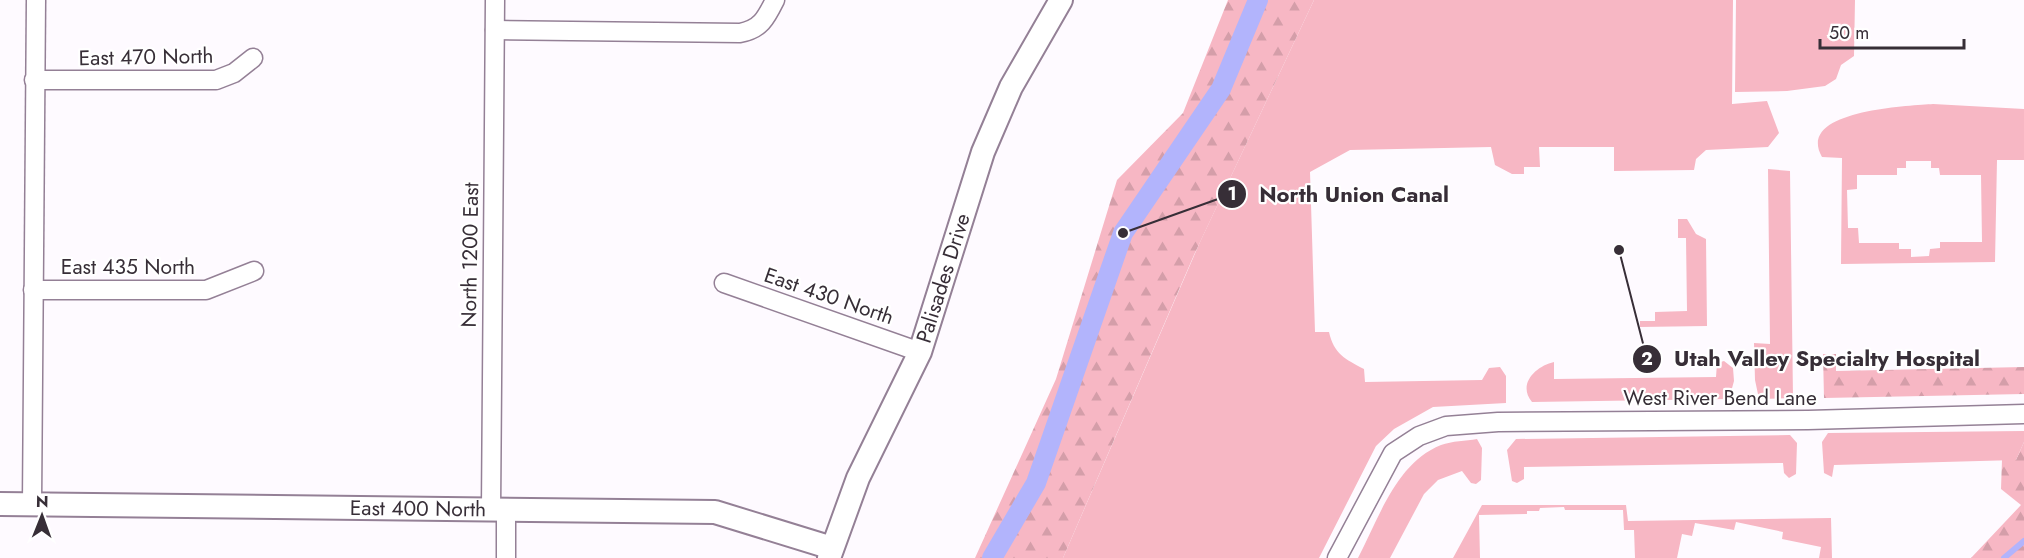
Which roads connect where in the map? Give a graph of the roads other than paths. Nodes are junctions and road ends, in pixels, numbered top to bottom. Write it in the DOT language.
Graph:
graph roads {
  1 [pos="36,0"];
  2 [pos="495,0"];
  3 [pos="775,0"];
  4 [pos="1061,0"];
  5 [pos="495,30"];
  6 [pos="253,58"];
  7 [pos="34,80"];
  8 [pos="254,271"];
  9 [pos="724,283"];
  10 [pos="33,290"];
  11 [pos="920,352"];
  12 [pos="2024,414"];
  13 [pos="0,504"];
  14 [pos="32,504"];
  15 [pos="498,510"];
  16 [pos="830,553"];
  17 [pos="506,558"];
  18 [pos="1337,558"];
  1 -- 7 [label="street"];
  2 -- 5 [label="street, North 1200 East"];
  3 -- 5 [label="street"];
  4 -- 11 [label="street, Palisades Drive"];
  5 -- 15 [label="street, North 1200 East"];
  6 -- 7 [label="street, East 470 North"];
  7 -- 10 [label="street"];
  8 -- 10 [label="street, East 435 North"];
  9 -- 11 [label="street, East 430 North"];
  10 -- 14 [label="street"];
  11 -- 16 [label="street, Palisades Drive"];
  12 -- 18 [label="street, West River Bend Lane"];
  13 -- 14 [label="street, East 400 North"];
  14 -- 15 [label="street, East 400 North"];
  15 -- 16 [label="street, East 400 North"];
  15 -- 17 [label="street, North 1200 East"];
}
